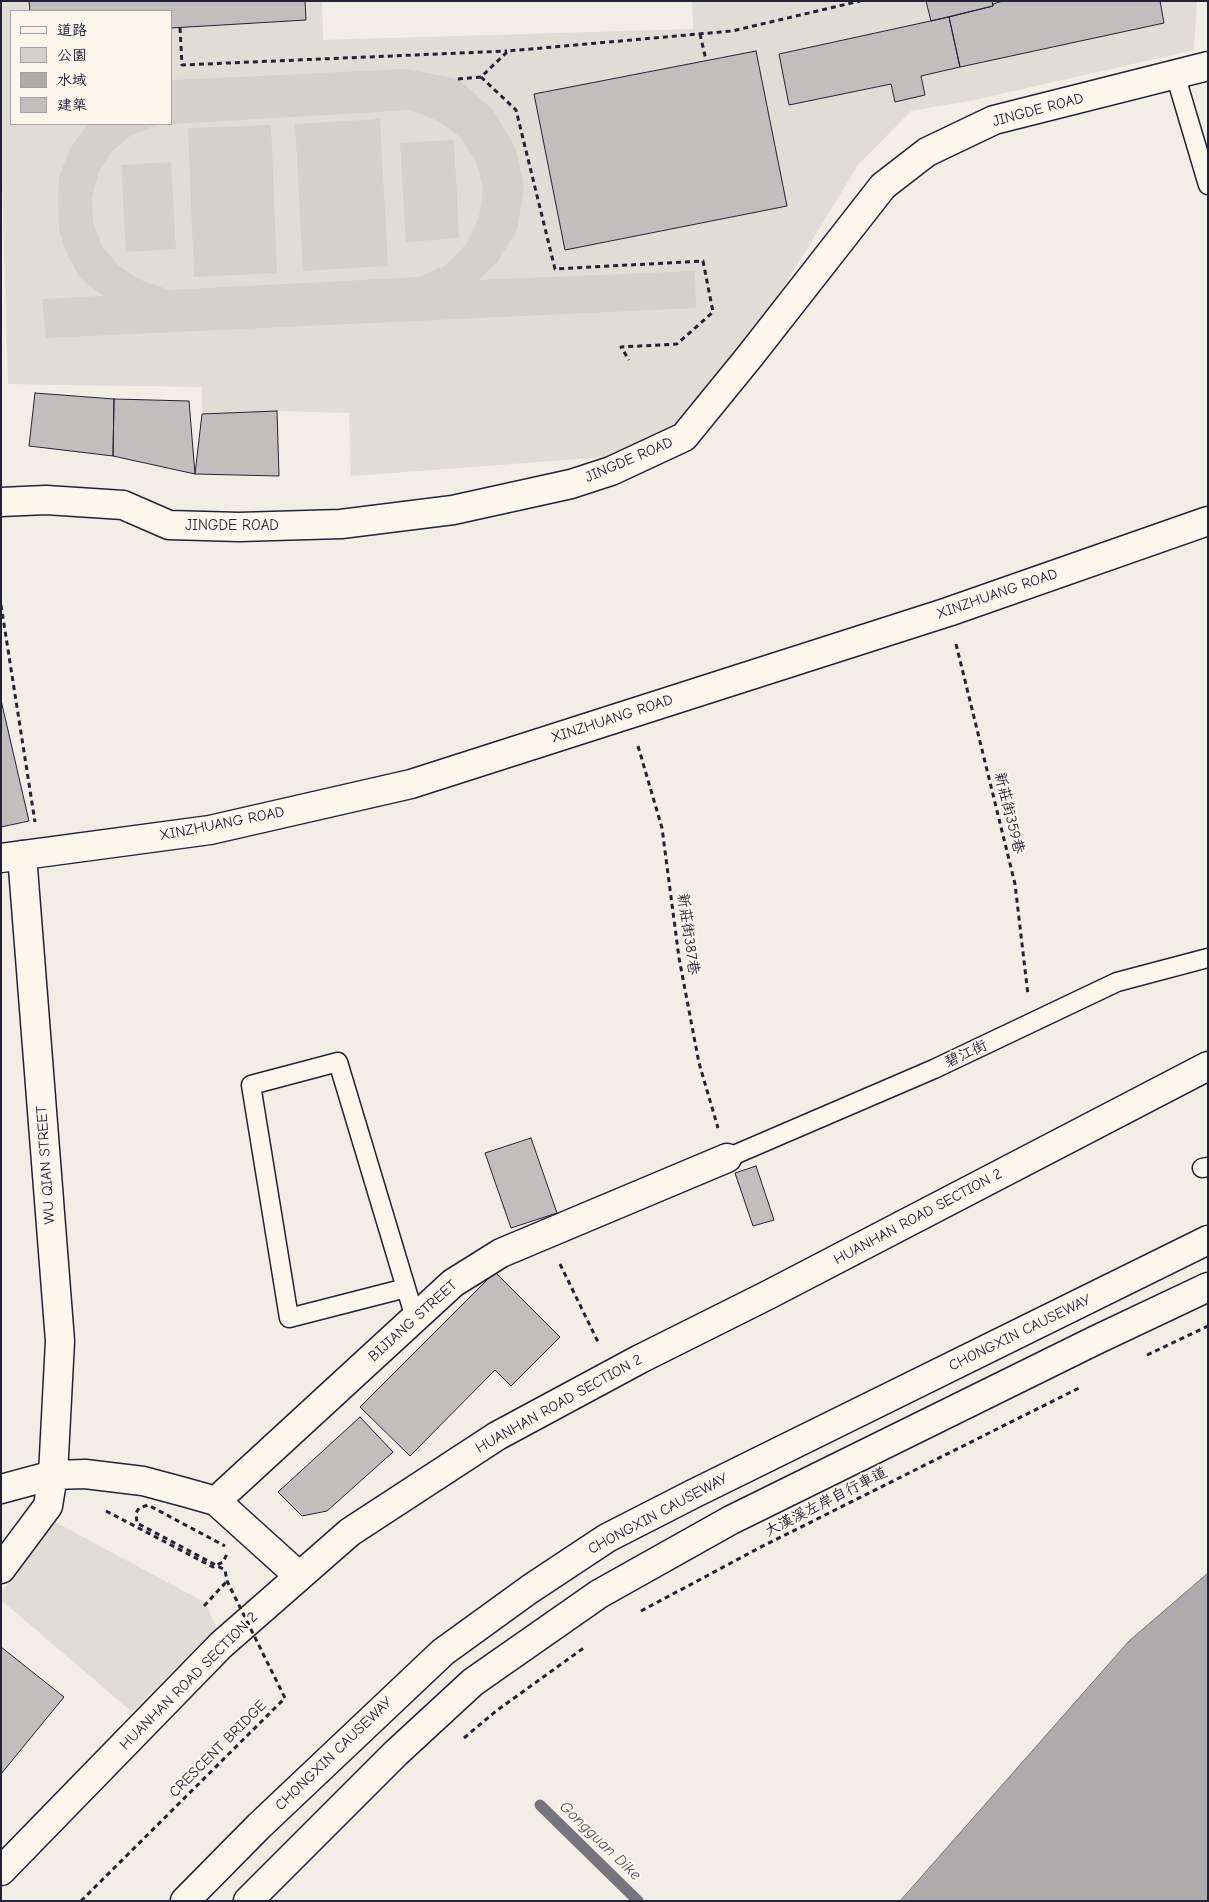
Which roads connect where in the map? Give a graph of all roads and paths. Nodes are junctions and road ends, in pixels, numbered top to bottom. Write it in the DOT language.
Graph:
graph roads {
  1 [pos="860,1"];
  2 [pos="180,28"];
  3 [pos="700,34"];
  4 [pos="508,51"];
  5 [pos="706,60"];
  6 [pos="1208,66"];
  7 [pos="1175,74"];
  8 [pos="481,77"];
  9 [pos="458,80"];
  10 [pos="1208,185"];
  11 [pos="629,360"];
  12 [pos="1,502"];
  13 [pos="1208,521"];
  14 [pos="1,605"];
  15 [pos="948,612"];
  16 [pos="628,714"];
  17 [pos="21,855"];
  18 [pos="1208,958"];
  19 [pos="1031,1023"];
  20 [pos="1208,1066"];
  21 [pos="727,1158"];
  22 [pos="546,1234"];
  23 [pos="1208,1240"];
  24 [pos="1208,1287"];
  25 [pos="406,1288"];
  26 [pos="415,1318"];
  27 [pos="1208,1326"];
  28 [pos="1141,1358"];
  29 [pos="614,1373"];
  30 [pos="1081,1387"];
  31 [pos="53,1475"];
  32 [pos="1,1489"];
  33 [pos="216,1501"];
  34 [pos="104,1510"];
  35 [pos="1,1570"];
  36 [pos="299,1576"];
  37 [pos="227,1581"];
  38 [pos="204,1606"];
  39 [pos="634,1615"];
  40 [pos="593,1641"];
  41 [pos="474,1730"];
  42 [pos="1,1871"];
  43 [pos="81,1901"];
  44 [pos="185,1901"];
  45 [pos="248,1901"];
  1 -- 3 [label="path"];
  2 -- 4 [label="path"];
  3 -- 4 [label="path"];
  3 -- 5 [label="path"];
  4 -- 8 [label="path"];
  6 -- 7 [label="street, JINGDE ROAD"];
  7 -- 10 [label="lane"];
  7 -- 12 [label="street, JINGDE ROAD"];
  8 -- 9 [label="path"];
  8 -- 11 [label="path"];
  13 -- 15 [label="street, XINZHUANG ROAD"];
  14 -- 17 [label="path"];
  15 -- 16 [label="street, XINZHUANG ROAD"];
  15 -- 19 [label="path, 新莊街359巷"];
  16 -- 17 [label="street, XINZHUANG ROAD"];
  16 -- 21 [label="path, 新莊街387巷"];
  17 -- 31 [label="street, WU QIAN STREET"];
  18 -- 19 [label="lane, 碧江街"];
  19 -- 21 [label="lane, 碧江街"];
  20 -- 29 [label="street, HUANHAN ROAD SECTION 2"];
  21 -- 22 [label="street, BIJIANG STREET"];
  22 -- 26 [label="street, BIJIANG STREET"];
  22 -- 29 [label="path"];
  23 -- 44 [label="street, CHONGXIN CAUSEWAY"];
  24 -- 45 [label="street"];
  25 -- 25 [label="lane"];
  25 -- 26 [label="lane"];
  26 -- 33 [label="street, BIJIANG STREET"];
  27 -- 28 [label="path"];
  29 -- 36 [label="street, HUANHAN ROAD SECTION 2"];
  30 -- 39 [label="path, 大漢溪左岸自行車道"];
  31 -- 32 [label="street"];
  31 -- 33 [label="street"];
  31 -- 35 [label="street, WU QIAN STREET"];
  33 -- 36 [label="street"];
  34 -- 37 [label="path, CRESCENT BRIDGE, bridge"];
  36 -- 42 [label="street, HUANHAN ROAD SECTION 2"];
  37 -- 38 [label="path"];
  37 -- 43 [label="path, CRESCENT BRIDGE, bridge"];
  40 -- 41 [label="path"];
}
